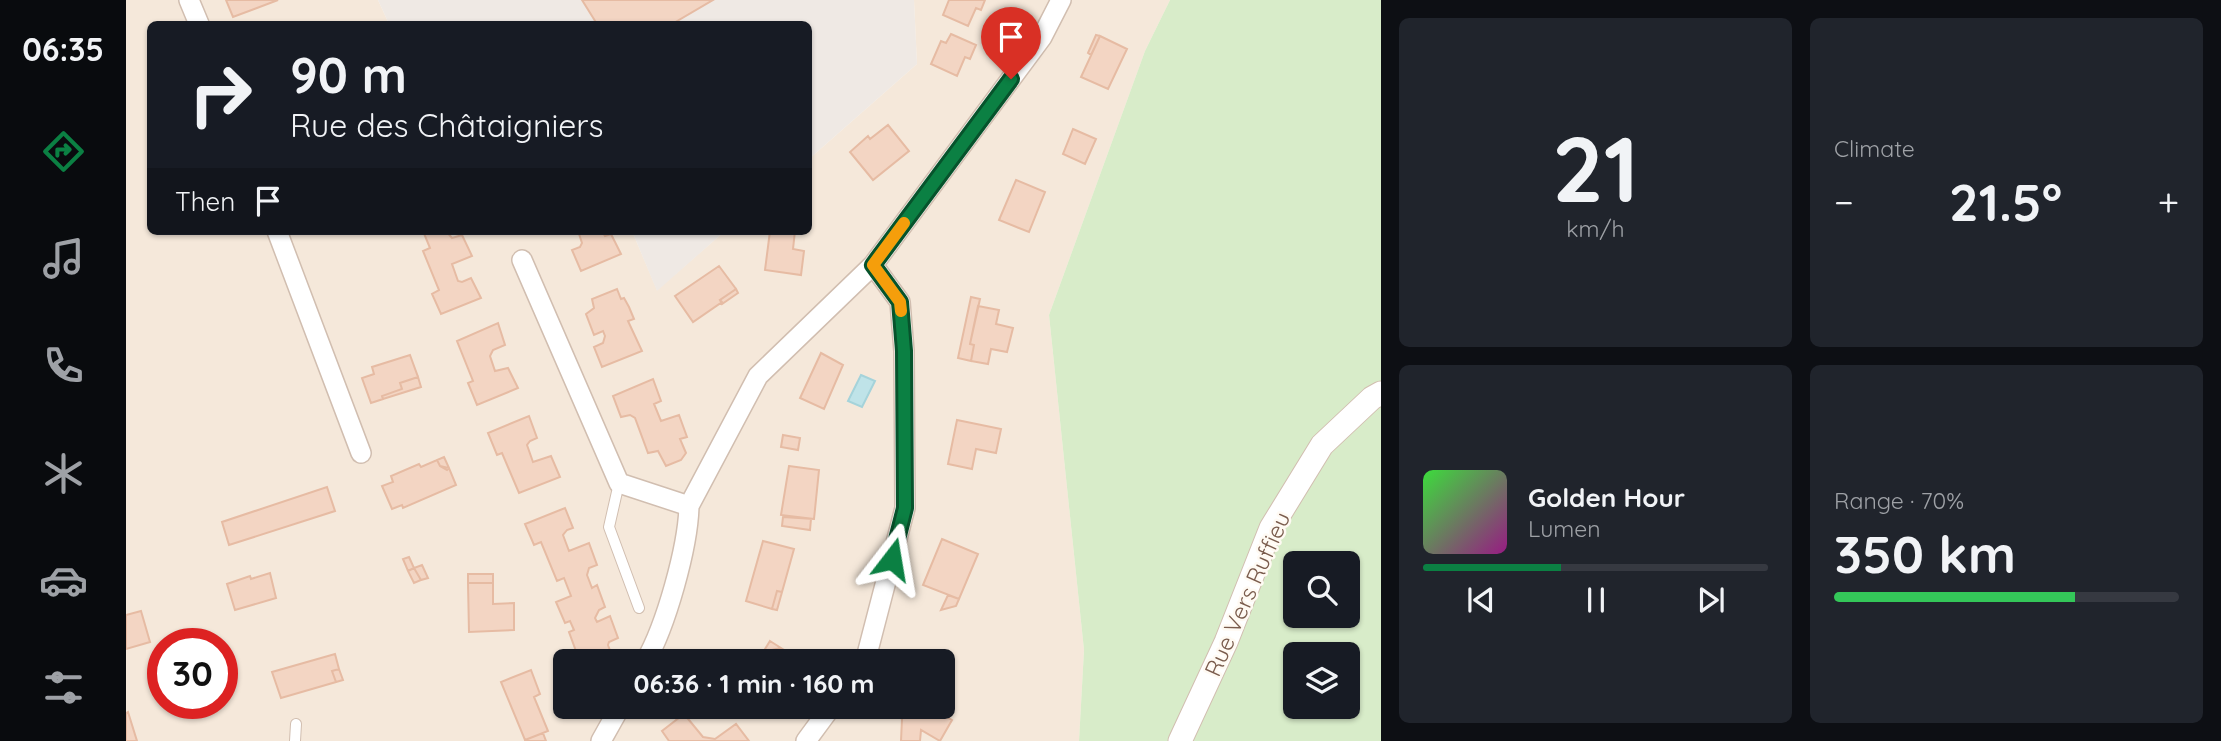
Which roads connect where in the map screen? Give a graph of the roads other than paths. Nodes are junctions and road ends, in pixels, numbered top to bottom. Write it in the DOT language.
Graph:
graph roads {
  1 [pos="189,0"];
  2 [pos="1061,0"];
  3 [pos="198,21"];
  4 [pos="279,235"];
  5 [pos="522,260"];
  6 [pos="873,265"];
  7 [pos="1381,393"];
  8 [pos="361,453"];
  9 [pos="619,483"];
  10 [pos="689,506"];
  11 [pos="639,608"];
  12 [pos="653,649"];
  13 [pos="868,649"];
  14 [pos="613,719"];
  15 [pos="822,719"];
  16 [pos="296,724"];
  17 [pos="295,741"];
  18 [pos="601,741"];
  19 [pos="806,741"];
  20 [pos="1180,741"];
  1 -- 3 [label="street"];
  2 -- 6 [label="street"];
  4 -- 8 [label="street"];
  5 -- 9 [label="street"];
  6 -- 10 [label="street"];
  6 -- 13 [label="street"];
  7 -- 20 [label="street, Rue Vers Ruffieu"];
  9 -- 10 [label="street"];
  9 -- 11 [label="lane"];
  10 -- 12 [label="street"];
  14 -- 18 [label="street"];
  15 -- 19 [label="street"];
  16 -- 17 [label="lane"];
}
